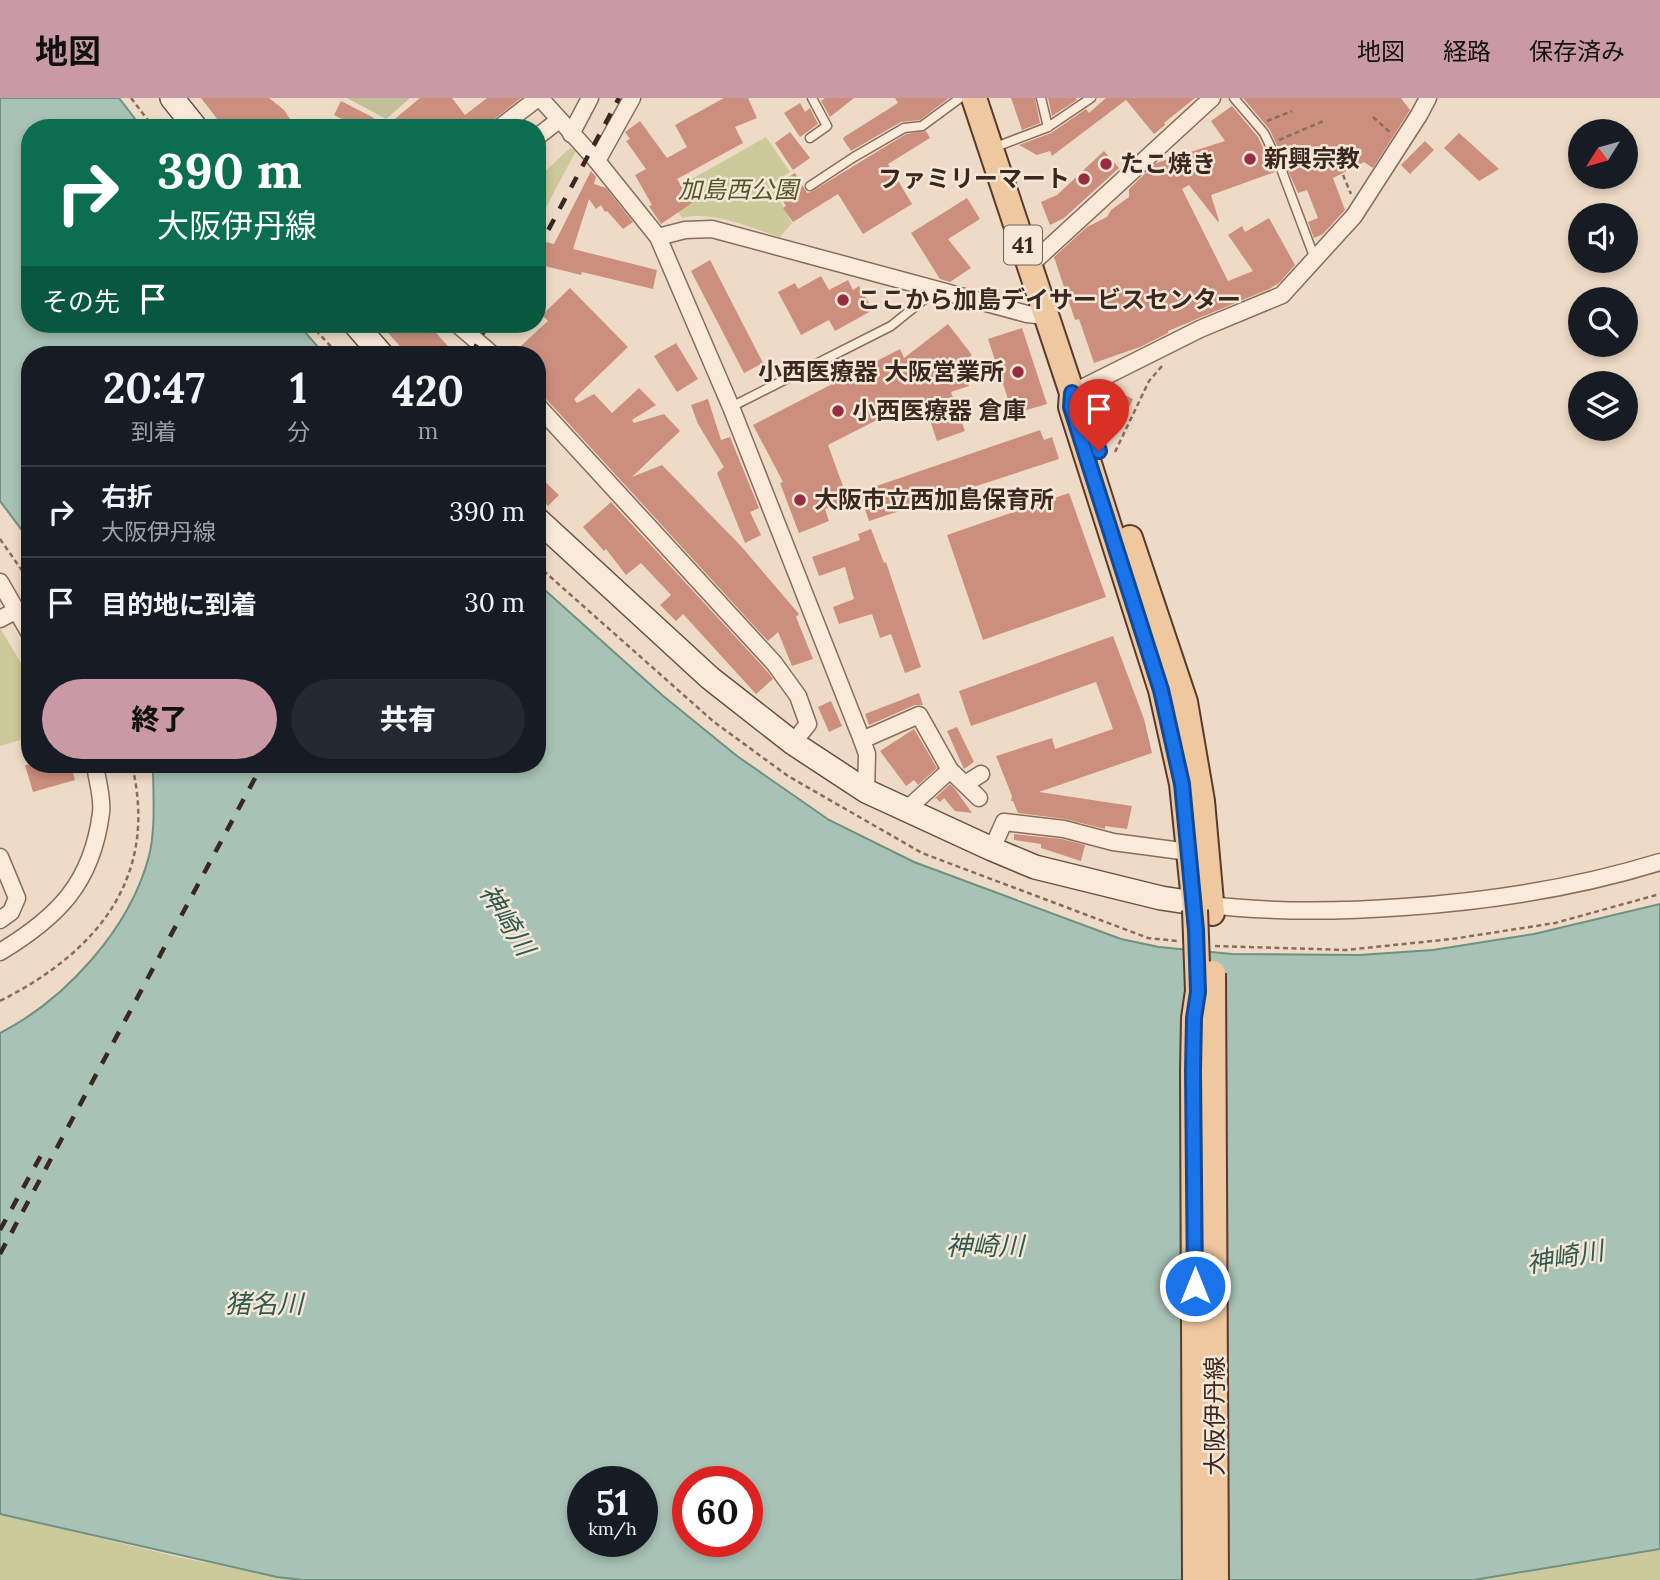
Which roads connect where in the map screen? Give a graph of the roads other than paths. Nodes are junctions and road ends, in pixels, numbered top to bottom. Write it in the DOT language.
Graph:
graph roads {
  1 [pos="172,98"];
  2 [pos="539,98"];
  3 [pos="590,98"];
  4 [pos="632,98"];
  5 [pos="812,98"];
  6 [pos="960,98"];
  7 [pos="974,98"];
  8 [pos="1041,98"];
  9 [pos="1091,98"];
  10 [pos="1212,98"];
  11 [pos="1234,98"];
  12 [pos="1428,98"];
  13 [pos="189,119"];
  14 [pos="511,119"];
  15 [pos="559,120"];
  16 [pos="1048,127"];
  17 [pos="546,130"];
  18 [pos="571,134"];
  19 [pos="810,138"];
  20 [pos="990,149"];
  21 [pos="597,161"];
  22 [pos="810,186"];
  23 [pos="658,237"];
  24 [pos="1315,259"];
  25 [pos="1029,265"];
  26 [pos="937,289"];
  27 [pos="1046,316"];
  28 [pos="467,333"];
  29 [pos="483,346"];
  30 [pos="1072,393"];
  31 [pos="731,407"];
  32 [pos="546,415"];
  33 [pos="546,527"];
  34 [pos="0,582"];
  35 [pos="17,610"];
  36 [pos="21,617"];
  37 [pos="0,619"];
  38 [pos="862,740"];
  39 [pos="793,743"];
  40 [pos="950,770"];
  41 [pos="96,773"];
  42 [pos="981,774"];
  43 [pos="965,784"];
  44 [pos="866,791"];
  45 [pos="979,798"];
  46 [pos="906,810"];
  47 [pos="992,849"];
  48 [pos="1189,852"];
  49 [pos="0,857"];
  50 [pos="1660,862"];
  51 [pos="1203,908"];
  52 [pos="0,919"];
  53 [pos="0,952"];
  54 [pos="1195,1580"];
  55 [pos="1216,1580"];
  1 -- 13 [label="street"];
  2 -- 14 [label="street"];
  2 -- 15 [label="street"];
  3 -- 18 [label="street"];
  4 -- 21 [label="street"];
  5 -- 19 [label="lane"];
  6 -- 22 [label="lane"];
  7 -- 20 [label="main road, 大阪伊丹線 / 41"];
  8 -- 16 [label="lane"];
  9 -- 16 [label="lane"];
  10 -- 25 [label="street"];
  11 -- 24 [label="lane"];
  12 -- 24 [label="street"];
  15 -- 17 [label="street"];
  15 -- 18 [label="street"];
  16 -- 20 [label="lane"];
  18 -- 21 [label="street"];
  20 -- 25 [label="main road, 大阪伊丹線 / 41"];
  21 -- 23 [label="street"];
  23 -- 26 [label="street"];
  23 -- 31 [label="street"];
  24 -- 30 [label="street"];
  25 -- 27 [label="main road, 大阪伊丹線 / 41"];
  26 -- 27 [label="street"];
  26 -- 31 [label="lane"];
  27 -- 30 [label="main road, 大阪伊丹線 / 41"];
  28 -- 29 [label="street"];
  30 -- 48 [label="main road, 大阪伊丹線 / 41"];
  30 -- 51 [label="main road, 大阪伊丹線 / 41"];
  31 -- 38 [label="street"];
  32 -- 39 [label="street"];
  33 -- 39 [label="street"];
  34 -- 35 [label="street"];
  35 -- 36 [label="street"];
  35 -- 37 [label="street"];
  38 -- 40 [label="street"];
  38 -- 44 [label="street"];
  39 -- 44 [label="street"];
  40 -- 43 [label="street"];
  40 -- 46 [label="street"];
  41 -- 53 [label="street"];
  42 -- 43 [label="street"];
  43 -- 45 [label="street"];
  44 -- 46 [label="street"];
  46 -- 47 [label="street"];
  47 -- 48 [label="street"];
  47 -- 51 [label="street"];
  48 -- 51 [label="main road, 大阪伊丹線 / 41"];
  49 -- 52 [label="street"];
  50 -- 51 [label="street"];
  51 -- 54 [label="main road, 大阪伊丹線 / 41, bridge"];
  51 -- 55 [label="main road, 大阪伊丹線 / 41, bridge"];
}
